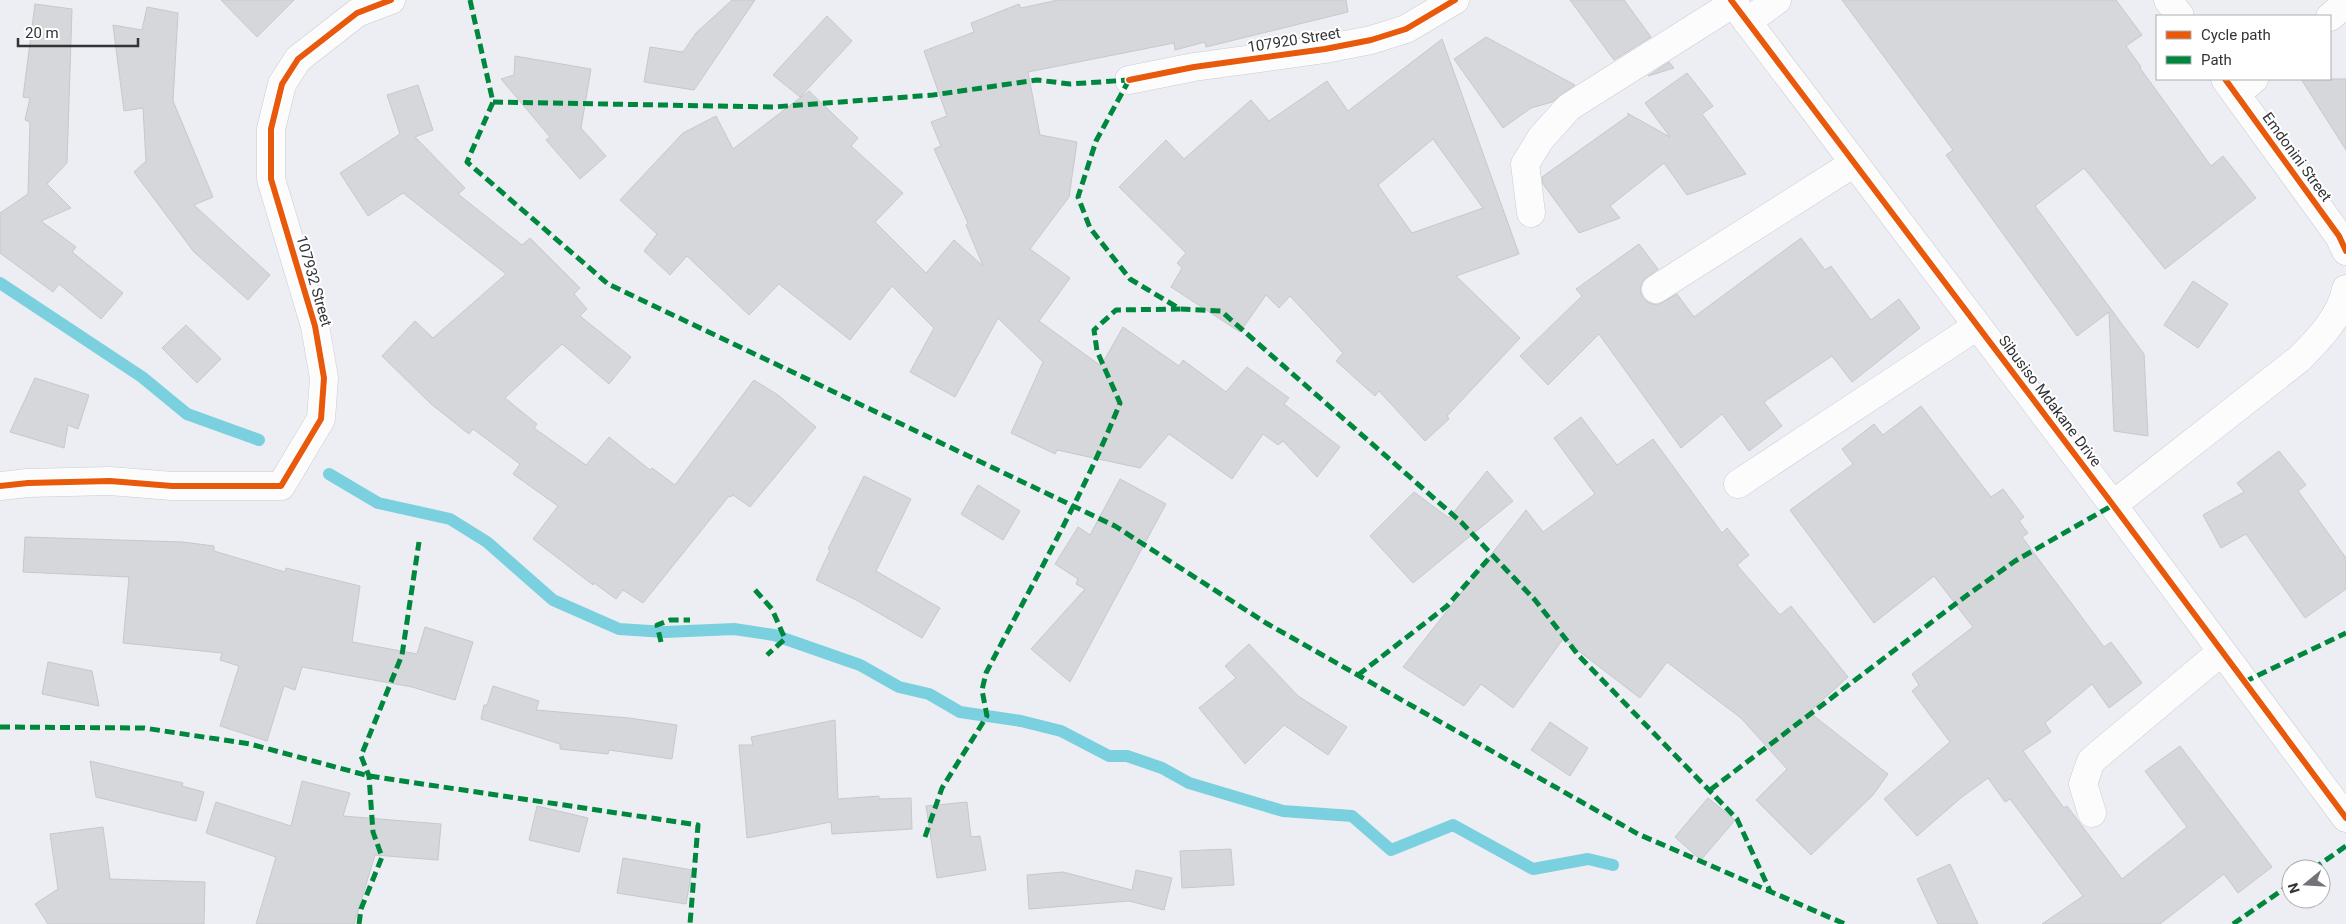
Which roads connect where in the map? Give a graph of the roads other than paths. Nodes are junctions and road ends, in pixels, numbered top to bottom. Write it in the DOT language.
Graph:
graph roads {
  1 [pos="391,0"];
  2 [pos="1455,0"];
  3 [pos="1777,0"];
  4 [pos="2168,0"];
  5 [pos="2346,3"];
  6 [pos="1737,8"];
  7 [pos="2179,15"];
  8 [pos="2331,16"];
  9 [pos="1129,80"];
  10 [pos="2239,84"];
  11 [pos="1854,164"];
  12 [pos="1531,213"];
  13 [pos="2346,251"];
  14 [pos="1656,289"];
  15 [pos="2346,289"];
  16 [pos="1977,326"];
  17 [pos="1738,484"];
  18 [pos="0,486"];
  19 [pos="2113,505"];
  20 [pos="2221,652"];
  21 [pos="2092,812"];
  22 [pos="2346,818"];
  1 -- 18 [label="street, 107932 Street"];
  2 -- 9 [label="street, 107920 Street"];
  3 -- 6 [label="street"];
  4 -- 7 [label="street"];
  5 -- 8 [label="street"];
  6 -- 11 [label="street, Sibusiso Mdakane Drive"];
  6 -- 12 [label="street"];
  10 -- 13 [label="street, Emdonini Street"];
  11 -- 14 [label="street"];
  11 -- 16 [label="street, Sibusiso Mdakane Drive"];
  15 -- 19 [label="street"];
  16 -- 17 [label="street"];
  16 -- 19 [label="street, Sibusiso Mdakane Drive"];
  19 -- 20 [label="street, Sibusiso Mdakane Drive"];
  20 -- 21 [label="street"];
  20 -- 22 [label="street, Sibusiso Mdakane Drive"];
}
